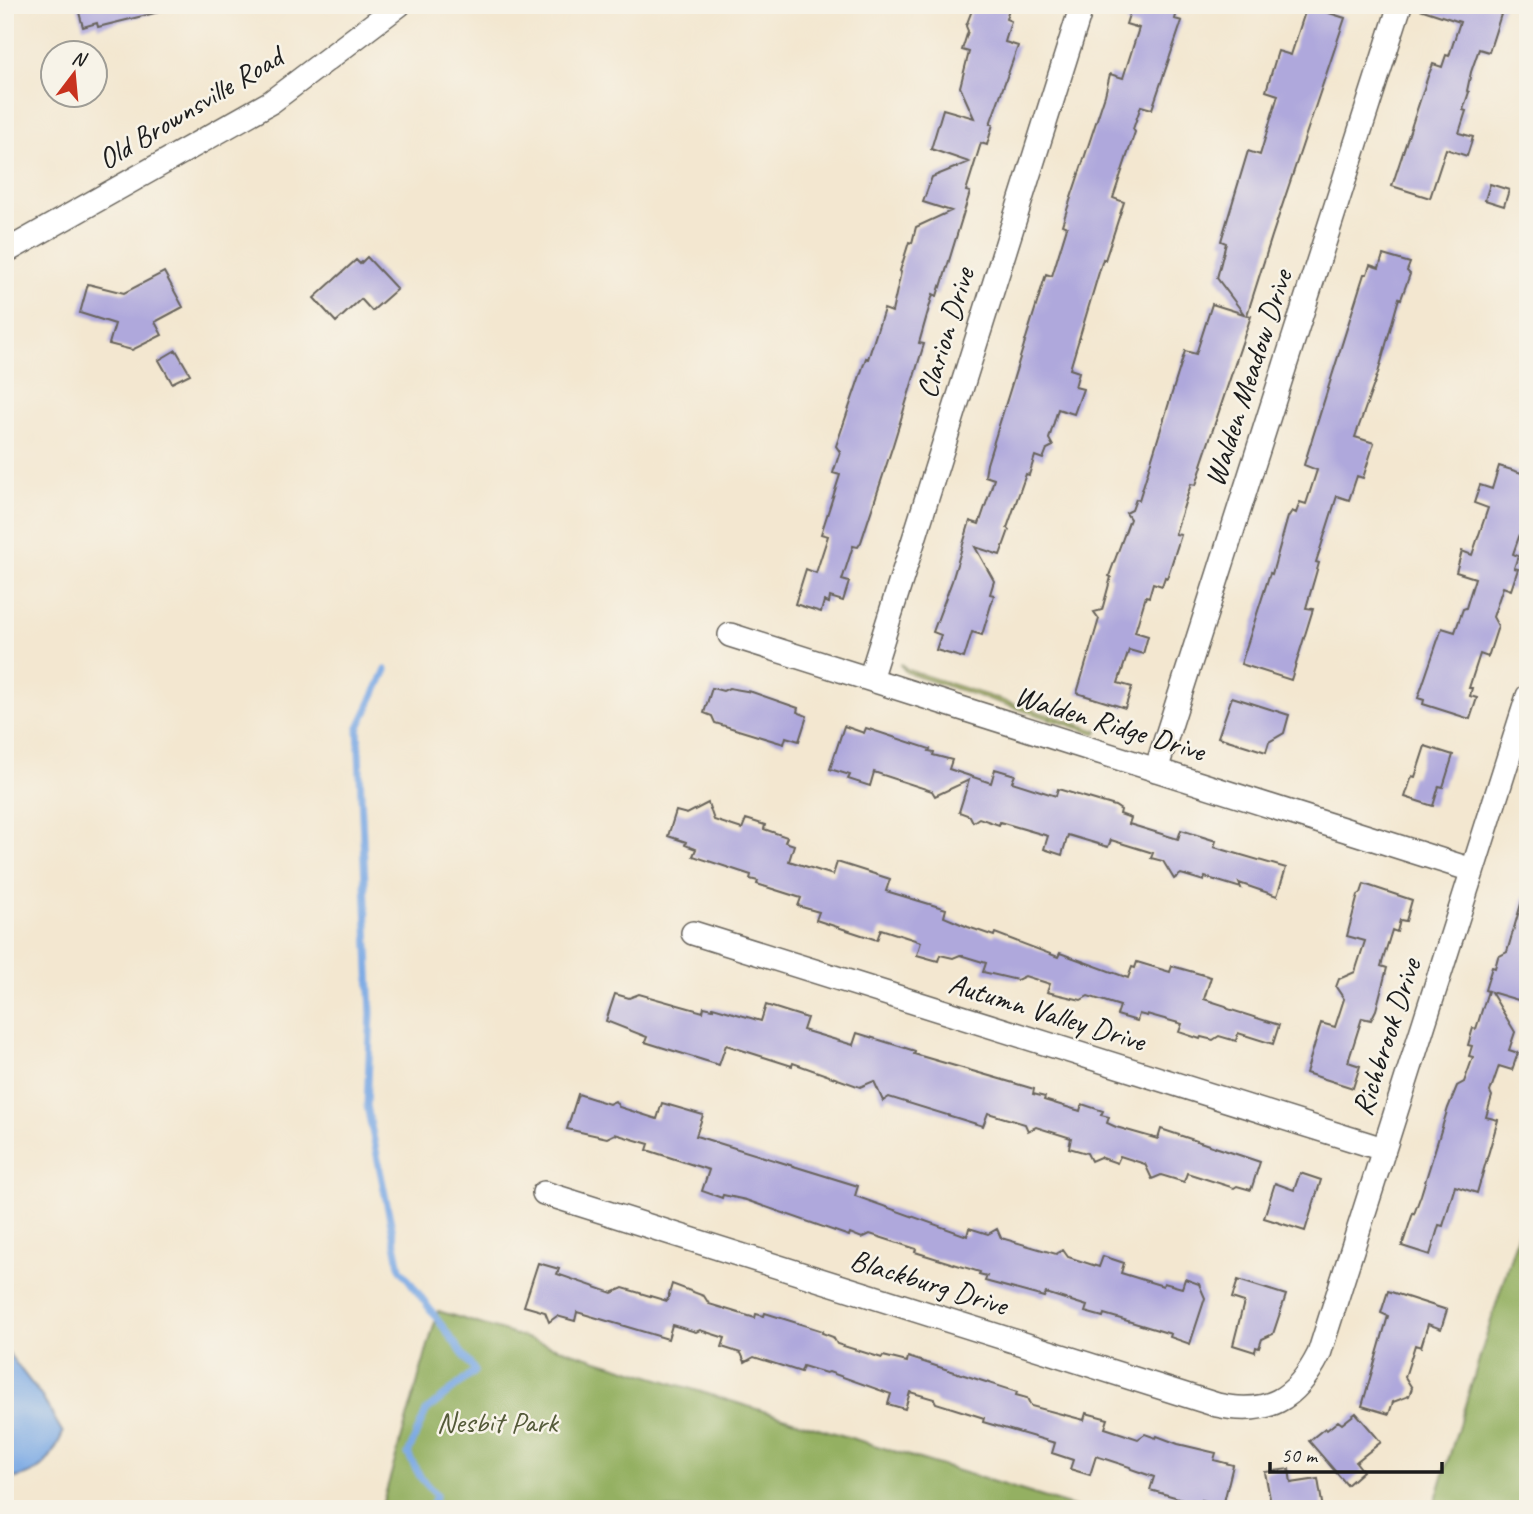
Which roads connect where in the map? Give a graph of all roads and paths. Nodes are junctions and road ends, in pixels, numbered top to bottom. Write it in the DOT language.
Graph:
graph roads {
  1 [pos="399,5"];
  2 [pos="1082,5"];
  3 [pos="1400,5"];
  4 [pos="5,253"];
  5 [pos="730,635"];
  6 [pos="870,679"];
  7 [pos="1528,696"];
  8 [pos="1156,770"];
  9 [pos="1472,870"];
  10 [pos="693,933"];
  11 [pos="1383,1149"];
  12 [pos="544,1193"];
  13 [pos="1294,1390"];
  1 -- 4 [label="street, Old Brownsville Road"];
  2 -- 6 [label="street, Clarion Drive"];
  3 -- 8 [label="street, Walden Meadow Drive"];
  5 -- 6 [label="street, Walden Ridge Drive"];
  6 -- 8 [label="street, Walden Ridge Drive"];
  7 -- 9 [label="street, Richbrook Drive"];
  8 -- 9 [label="street, Walden Ridge Drive"];
  9 -- 11 [label="street, Richbrook Drive"];
  10 -- 11 [label="street, Autumn Valley Drive"];
  11 -- 13 [label="street, Richbrook Drive"];
  12 -- 13 [label="street, Blackburg Drive"];
}
